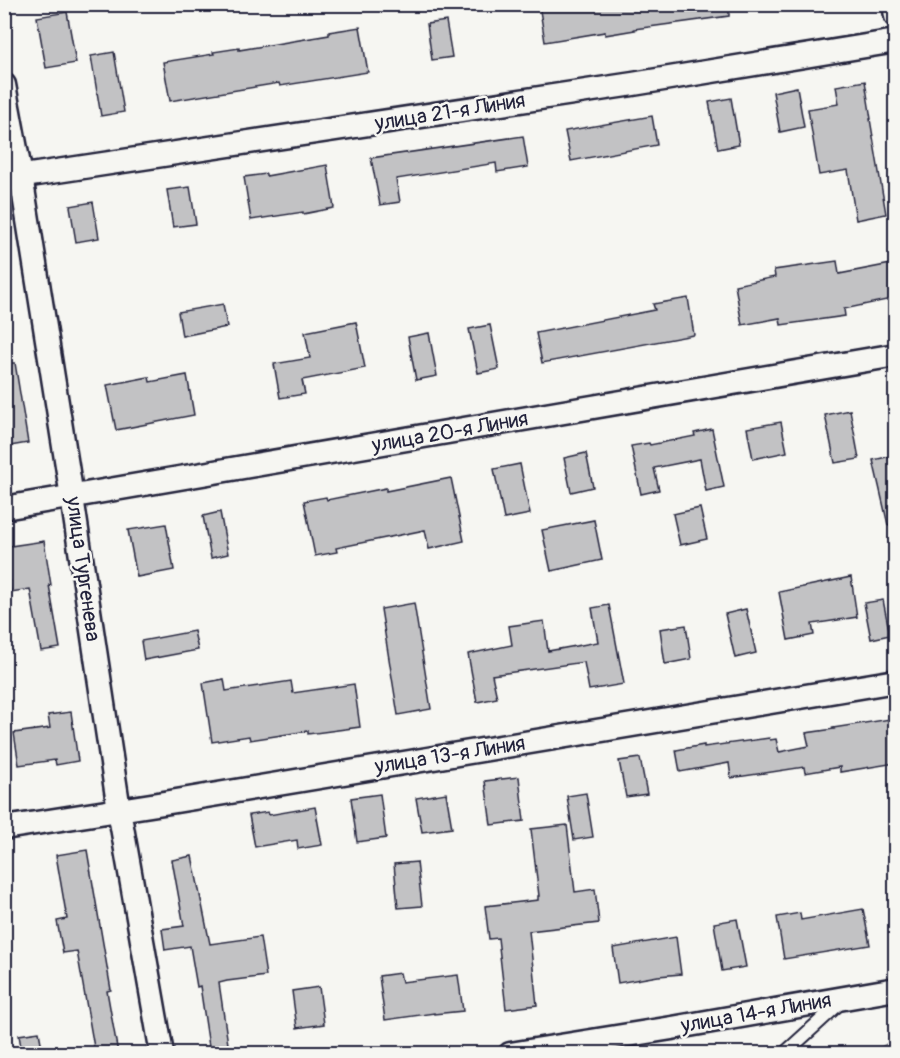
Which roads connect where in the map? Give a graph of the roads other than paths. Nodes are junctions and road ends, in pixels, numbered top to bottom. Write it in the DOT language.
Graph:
graph roads {
  1 [pos="894,4"];
  2 [pos="896,16"];
  3 [pos="896,41"];
  4 [pos="4,85"];
  5 [pos="13,178"];
  6 [pos="896,355"];
  7 [pos="72,497"];
  8 [pos="4,508"];
  9 [pos="896,681"];
  10 [pos="119,810"];
  11 [pos="4,828"];
  12 [pos="896,989"];
  13 [pos="845,998"];
  14 [pos="162,1053"];
  15 [pos="510,1053"];
  16 [pos="784,1053"];
  1 -- 2 [label="street"];
  3 -- 5 [label="street, улица 21-я Линия"];
  4 -- 5 [label="street, улица Тургенева"];
  5 -- 7 [label="street, улица Тургенева"];
  6 -- 7 [label="street, улица 20-я Линия"];
  7 -- 8 [label="street, улица 20-я Линия"];
  7 -- 10 [label="street, улица Тургенева"];
  9 -- 10 [label="street, улица 13-я Линия"];
  10 -- 11 [label="street, улица 13-я Линия"];
  10 -- 14 [label="street, улица Тургенева"];
  12 -- 13 [label="street, улица 14-я Линия"];
  13 -- 15 [label="street, улица 14-я Линия"];
  13 -- 16 [label="lane"];
}
